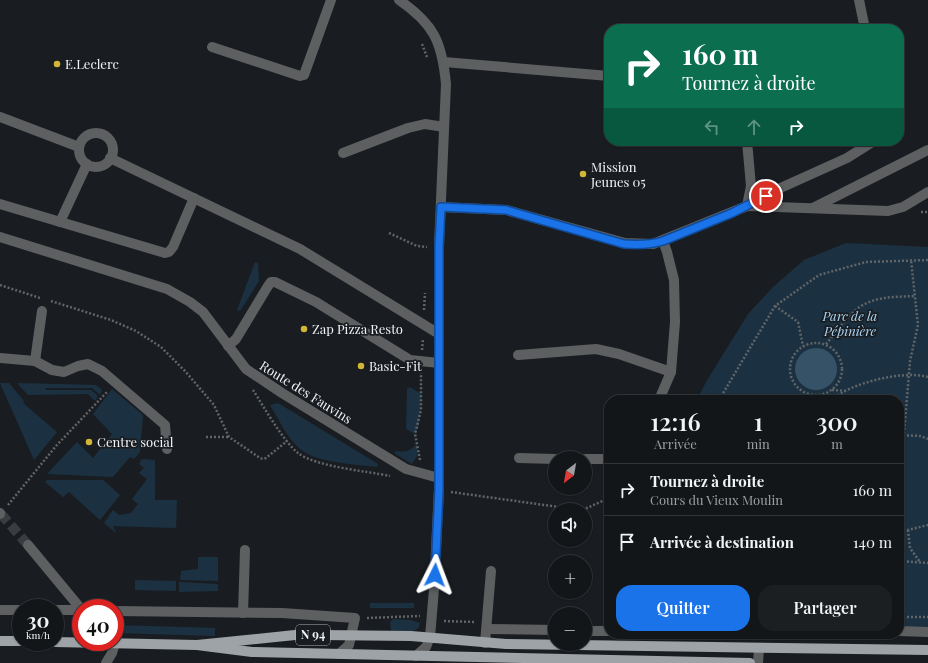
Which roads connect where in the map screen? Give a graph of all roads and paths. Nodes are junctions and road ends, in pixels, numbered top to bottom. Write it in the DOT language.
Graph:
graph roads {
  1 [pos="331,0"];
  2 [pos="399,0"];
  3 [pos="859,0"];
  4 [pos="864,24"];
  5 [pos="212,47"];
  6 [pos="444,62"];
  7 [pos="604,76"];
  8 [pos="0,117"];
  9 [pos="444,127"];
  10 [pos="747,146"];
  11 [pos="866,146"];
  12 [pos="79,148"];
  13 [pos="928,150"];
  14 [pos="343,153"];
  15 [pos="110,158"];
  16 [pos="87,164"];
  17 [pos="928,192"];
  18 [pos="194,198"];
  19 [pos="0,204"];
  20 [pos="747,206"];
  21 [pos="441,207"];
  22 [pos="812,209"];
  23 [pos="60,222"];
  24 [pos="388,233"];
  25 [pos="0,237"];
  26 [pos="663,241"];
  27 [pos="439,246"];
  28 [pos="911,260"];
  29 [pos="928,260"];
  30 [pos="0,285"];
  31 [pos="914,296"];
  32 [pos="775,306"];
  33 [pos="42,311"];
  34 [pos="440,334"];
  35 [pos="825,345"];
  36 [pos="228,346"];
  37 [pos="803,346"];
  38 [pos="518,355"];
  39 [pos="0,358"];
  40 [pos="35,361"];
  41 [pos="439,363"];
  42 [pos="671,372"];
  43 [pos="909,374"];
  44 [pos="928,377"];
  45 [pos="116,382"];
  46 [pos="251,386"];
  47 [pos="832,390"];
  48 [pos="848,391"];
  49 [pos="661,395"];
  50 [pos="722,395"];
  51 [pos="840,395"];
  52 [pos="904,434"];
  53 [pos="206,437"];
  54 [pos="229,437"];
  55 [pos="928,439"];
  56 [pos="287,440"];
  57 [pos="167,449"];
  58 [pos="519,458"];
  59 [pos="548,459"];
  60 [pos="592,459"];
  61 [pos="604,459"];
  62 [pos="396,476"];
  63 [pos="439,478"];
  64 [pos="438,492"];
  65 [pos="604,500"];
  66 [pos="0,513"];
  67 [pos="928,525"];
  68 [pos="904,530"];
  69 [pos="908,530"];
  70 [pos="28,545"];
  71 [pos="245,550"];
  72 [pos="904,561"];
  73 [pos="920,562"];
  74 [pos="928,563"];
  75 [pos="491,571"];
  76 [pos="73,599"];
  77 [pos="0,610"];
  78 [pos="12,610"];
  79 [pos="124,611"];
  80 [pos="242,613"];
  81 [pos="420,616"];
  82 [pos="904,617"];
  83 [pos="928,617"];
  84 [pos="354,618"];
  85 [pos="487,629"];
  86 [pos="548,630"];
  87 [pos="592,631"];
  88 [pos="604,631"];
  89 [pos="904,631"];
  90 [pos="928,632"];
  91 [pos="352,635"];
  92 [pos="430,637"];
  93 [pos="0,641"];
  94 [pos="12,641"];
  95 [pos="124,643"];
  96 [pos="485,643"];
  97 [pos="197,645"];
  98 [pos="759,648"];
  99 [pos="928,650"];
  100 [pos="113,651"];
  101 [pos="339,654"];
  102 [pos="416,656"];
  103 [pos="499,660"];
  104 [pos="106,663"];
  105 [pos="750,663"];
  106 [pos="758,663"];
  1 -- 5 [label="street"];
  2 -- 6 [label="street"];
  3 -- 4 [label="street"];
  6 -- 7 [label="street"];
  6 -- 9 [label="street"];
  8 -- 12 [label="street"];
  9 -- 14 [label="street"];
  9 -- 21 [label="street"];
  10 -- 20 [label="street"];
  11 -- 20 [label="street"];
  12 -- 15 [label="street"];
  12 -- 16 [label="street"];
  13 -- 22 [label="street"];
  15 -- 16 [label="street"];
  15 -- 18 [label="street"];
  16 -- 23 [label="street"];
  17 -- 22 [label="street"];
  18 -- 23 [label="street"];
  18 -- 34 [label="street"];
  19 -- 23 [label="street"];
  20 -- 22 [label="street"];
  20 -- 26 [label="street"];
  21 -- 26 [label="street"];
  21 -- 27 [label="street"];
  24 -- 27 [label="path"];
  25 -- 36 [label="street, Route des Fauvins"];
  26 -- 42 [label="street"];
  27 -- 34 [label="street"];
  28 -- 29 [label="path"];
  28 -- 31 [label="path"];
  28 -- 32 [label="path"];
  30 -- 54 [label="path"];
  31 -- 35 [label="path"];
  31 -- 43 [label="path"];
  32 -- 37 [label="path"];
  32 -- 50 [label="path"];
  33 -- 40 [label="street"];
  34 -- 41 [label="street"];
  35 -- 37 [label="path"];
  35 -- 47 [label="path"];
  36 -- 41 [label="street"];
  36 -- 63 [label="street, Route des Fauvins"];
  37 -- 47 [label="path"];
  38 -- 42 [label="street"];
  39 -- 40 [label="street"];
  40 -- 45 [label="street"];
  41 -- 63 [label="street"];
  42 -- 49 [label="street"];
  43 -- 44 [label="path"];
  43 -- 48 [label="path"];
  43 -- 52 [label="path"];
  45 -- 57 [label="street"];
  45 -- 66 [label="path"];
  46 -- 56 [label="path"];
  47 -- 48 [label="path"];
  48 -- 51 [label="path"];
  52 -- 55 [label="path"];
  53 -- 54 [label="path"];
  54 -- 56 [label="path"];
  56 -- 62 [label="path"];
  58 -- 59 [label="street"];
  60 -- 61 [label="street"];
  63 -- 64 [label="street"];
  64 -- 65 [label="path"];
  64 -- 92 [label="street"];
  67 -- 69 [label="path"];
  68 -- 69 [label="path"];
  69 -- 73 [label="path"];
  70 -- 76 [label="street"];
  71 -- 80 [label="street"];
  72 -- 73 [label="path"];
  73 -- 74 [label="path"];
  75 -- 85 [label="street"];
  77 -- 78 [label="street"];
  79 -- 80 [label="street"];
  80 -- 84 [label="street"];
  81 -- 84 [label="path"];
  82 -- 83 [label="path"];
  84 -- 91 [label="street"];
  85 -- 86 [label="street"];
  85 -- 96 [label="street"];
  87 -- 88 [label="street"];
  89 -- 90 [label="street"];
  91 -- 92 [label="main road, N 94"];
  91 -- 97 [label="main road, N 94"];
  91 -- 101 [label="street"];
  92 -- 96 [label="main road, N 94"];
  92 -- 102 [label="street"];
  93 -- 94 [label="main road"];
  95 -- 97 [label="main road, N 94"];
  96 -- 98 [label="main road, N 94"];
  97 -- 101 [label="main road, N 94"];
  98 -- 99 [label="main road, N 94"];
  98 -- 106 [label="street"];
  100 -- 104 [label="street"];
  101 -- 102 [label="main road, N 94"];
  102 -- 103 [label="main road, N 94"];
  103 -- 105 [label="main road, N 94"];
}
